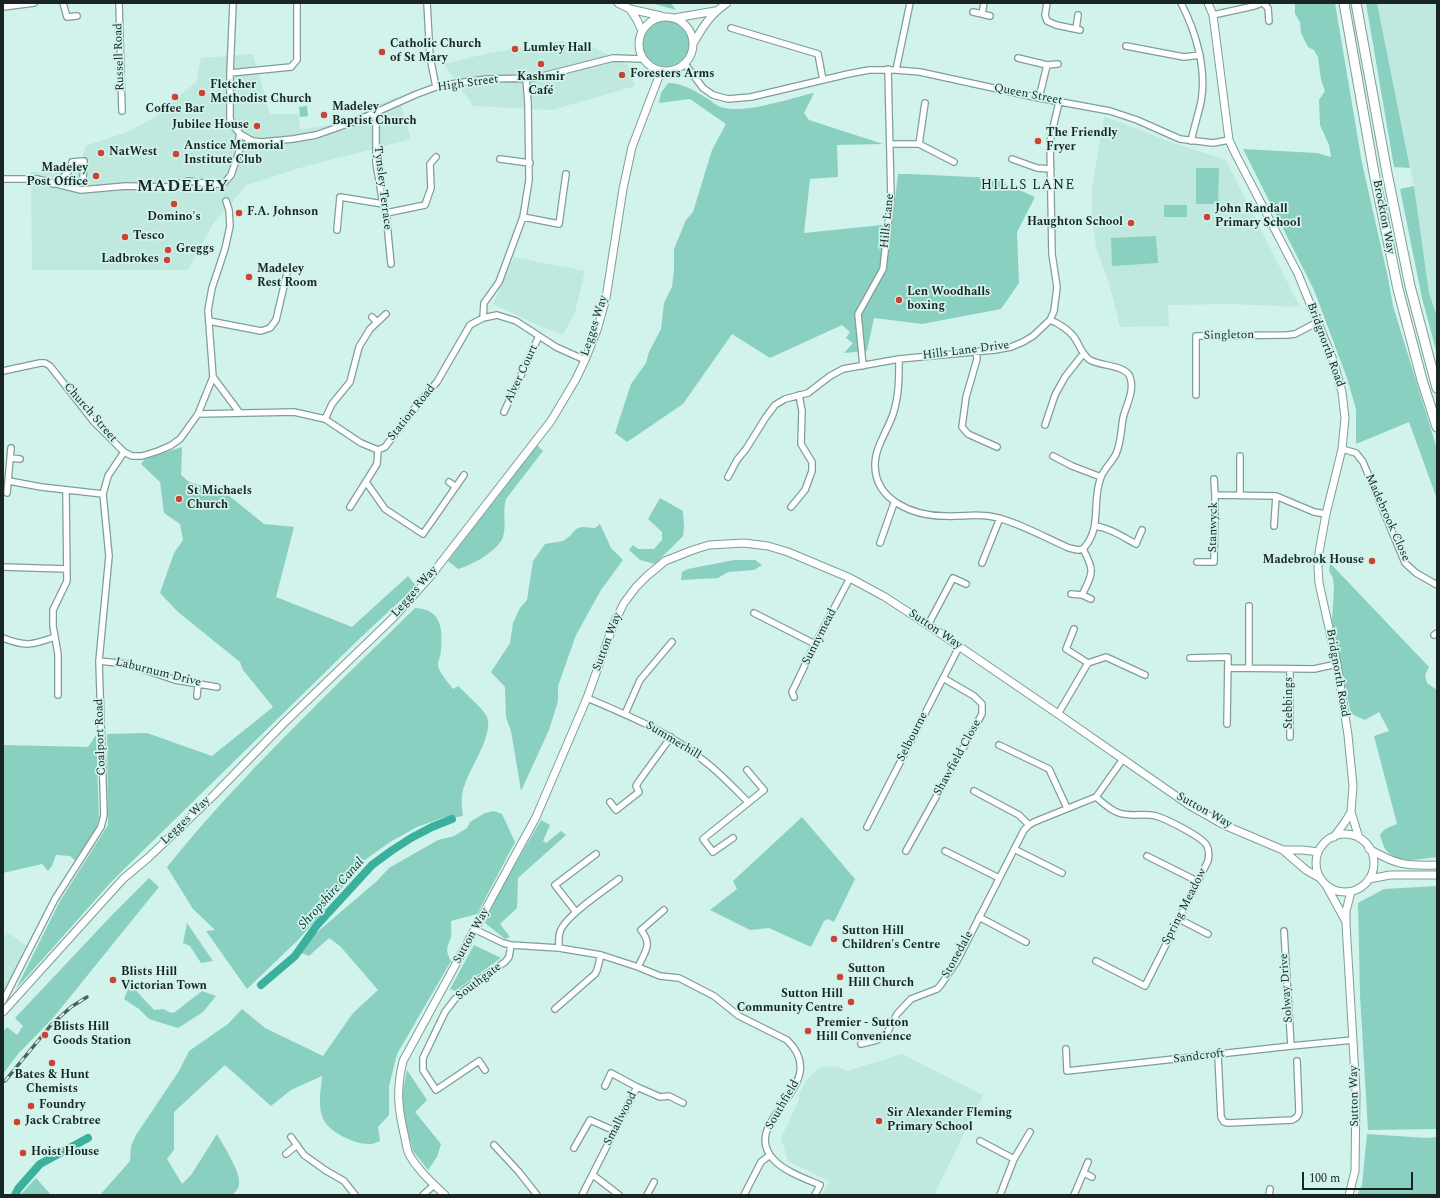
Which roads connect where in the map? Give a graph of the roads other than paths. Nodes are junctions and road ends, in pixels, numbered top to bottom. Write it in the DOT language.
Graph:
graph roads {
  1 [pos="34,3"];
  2 [pos="63,3"];
  3 [pos="119,3"];
  4 [pos="233,3"];
  5 [pos="297,3"];
  6 [pos="428,3"];
  7 [pos="618,3"];
  8 [pos="727,3"];
  9 [pos="910,3"];
  10 [pos="984,3"];
  11 [pos="1047,3"];
  12 [pos="1181,3"];
  13 [pos="1208,3"];
  14 [pos="1262,3"];
  15 [pos="1344,3"];
  16 [pos="1356,3"];
  17 [pos="3,8"];
  18 [pos="630,9"];
  19 [pos="715,11"];
  20 [pos="973,12"];
  21 [pos="982,14"];
  22 [pos="1078,15"];
  23 [pos="1213,15"];
  24 [pos="77,16"];
  25 [pos="661,16"];
  26 [pos="990,16"];
  27 [pos="675,18"];
  28 [pos="1269,21"];
  29 [pos="731,28"];
  30 [pos="642,31"];
  31 [pos="694,42"];
  32 [pos="1126,46"];
  33 [pos="1200,56"];
  34 [pos="1018,58"];
  35 [pos="643,59"];
  36 [pos="685,64"];
  37 [pos="1058,64"];
  38 [pos="1047,66"];
  39 [pos="888,69"];
  40 [pos="896,70"];
  41 [pos="661,71"];
  42 [pos="230,74"];
  43 [pos="526,79"];
  44 [pos="822,80"];
  45 [pos="436,87"];
  46 [pos="1039,98"];
  47 [pos="1058,102"];
  48 [pos="925,104"];
  49 [pos="122,110"];
  50 [pos="376,112"];
  51 [pos="240,134"];
  52 [pos="251,140"];
  53 [pos="1229,140"];
  54 [pos="1191,141"];
  55 [pos="891,144"];
  56 [pos="919,144"];
  57 [pos="241,146"];
  58 [pos="436,157"];
  59 [pos="500,159"];
  60 [pos="1012,159"];
  61 [pos="954,162"];
  62 [pos="530,163"];
  63 [pos="1051,169"];
  64 [pos="566,174"];
  65 [pos="83,178"];
  66 [pos="3,179"];
  67 [pos="53,184"];
  68 [pos="226,201"];
  69 [pos="383,204"];
  70 [pos="386,213"];
  71 [pos="523,217"];
  72 [pos="337,230"];
  73 [pos="391,264"];
  74 [pos="287,273"];
  75 [pos="386,314"];
  76 [pos="372,317"];
  77 [pos="483,318"];
  78 [pos="1050,320"];
  79 [pos="209,321"];
  80 [pos="377,322"];
  81 [pos="1318,322"];
  82 [pos="539,336"];
  83 [pos="976,351"];
  84 [pos="1083,354"];
  85 [pos="899,359"];
  86 [pos="585,360"];
  87 [pos="862,366"];
  88 [pos="3,371"];
  89 [pos="213,377"];
  90 [pos="1437,388"];
  91 [pos="799,395"];
  92 [pos="1196,395"];
  93 [pos="239,412"];
  94 [pos="504,412"];
  95 [pos="198,414"];
  96 [pos="325,419"];
  97 [pos="1044,424"];
  98 [pos="1437,427"];
  99 [pos="996,447"];
  100 [pos="12,448"];
  101 [pos="1342,449"];
  102 [pos="378,450"];
  103 [pos="124,452"];
  104 [pos="1053,456"];
  105 [pos="1240,456"];
  106 [pos="11,458"];
  107 [pos="20,459"];
  108 [pos="464,476"];
  109 [pos="728,477"];
  110 [pos="1101,477"];
  111 [pos="1214,479"];
  112 [pos="9,481"];
  113 [pos="366,482"];
  114 [pos="449,482"];
  115 [pos="456,487"];
  116 [pos="66,491"];
  117 [pos="7,493"];
  118 [pos="103,494"];
  119 [pos="1215,495"];
  120 [pos="1240,496"];
  121 [pos="1276,496"];
  122 [pos="894,503"];
  123 [pos="350,507"];
  124 [pos="791,507"];
  125 [pos="1326,514"];
  126 [pos="1000,518"];
  127 [pos="1095,526"];
  128 [pos="1274,526"];
  129 [pos="1142,530"];
  130 [pos="880,543"];
  131 [pos="1083,549"];
  132 [pos="1197,562"];
  133 [pos="982,563"];
  134 [pos="3,567"];
  135 [pos="67,569"];
  136 [pos="850,578"];
  137 [pos="966,584"];
  138 [pos="1437,585"];
  139 [pos="1071,594"];
  140 [pos="1082,595"];
  141 [pos="1091,599"];
  142 [pos="1248,606"];
  143 [pos="754,613"];
  144 [pos="928,625"];
  145 [pos="1074,629"];
  146 [pos="55,637"];
  147 [pos="3,638"];
  148 [pos="672,642"];
  149 [pos="815,644"];
  150 [pos="959,647"];
  151 [pos="1190,658"];
  152 [pos="99,661"];
  153 [pos="1088,663"];
  154 [pos="1337,664"];
  155 [pos="1228,668"];
  156 [pos="1248,668"];
  157 [pos="1290,668"];
  158 [pos="1145,675"];
  159 [pos="943,678"];
  160 [pos="198,684"];
  161 [pos="217,687"];
  162 [pos="58,695"];
  163 [pos="197,696"];
  164 [pos="794,697"];
  165 [pos="587,698"];
  166 [pos="625,714"];
  167 [pos="1058,714"];
  168 [pos="1227,724"];
  169 [pos="671,737"];
  170 [pos="1290,737"];
  171 [pos="1000,745"];
  172 [pos="1122,759"];
  173 [pos="747,770"];
  174 [pos="974,792"];
  175 [pos="1096,797"];
  176 [pos="610,802"];
  177 [pos="748,802"];
  178 [pos="1067,808"];
  179 [pos="1350,812"];
  180 [pos="1028,825"];
  181 [pos="867,827"];
  182 [pos="1334,837"];
  183 [pos="733,838"];
  184 [pos="1358,838"];
  185 [pos="1014,849"];
  186 [pos="1369,849"];
  187 [pos="1283,850"];
  188 [pos="906,851"];
  189 [pos="945,851"];
  190 [pos="1318,852"];
  191 [pos="596,854"];
  192 [pos="1147,856"];
  193 [pos="1437,865"];
  194 [pos="1062,873"];
  195 [pos="1437,875"];
  196 [pos="999,878"];
  197 [pos="1320,878"];
  198 [pos="619,879"];
  199 [pos="1369,879"];
  200 [pos="1198,881"];
  201 [pos="1326,886"];
  202 [pos="1351,892"];
  203 [pos="664,910"];
  204 [pos="576,912"];
  205 [pos="979,917"];
  206 [pos="1179,919"];
  207 [pos="1346,924"];
  208 [pos="476,930"];
  209 [pos="1284,931"];
  210 [pos="1208,934"];
  211 [pos="1026,942"];
  212 [pos="511,945"];
  213 [pos="559,948"];
  214 [pos="601,955"];
  215 [pos="1096,961"];
  216 [pos="638,967"];
  217 [pos="3,1001"];
  218 [pos="555,1008"];
  219 [pos="3,1012"];
  220 [pos="1353,1040"];
  221 [pos="862,1044"];
  222 [pos="1291,1046"];
  223 [pos="1066,1049"];
  224 [pos="1218,1055"];
  225 [pos="1297,1061"];
  226 [pos="486,1070"];
  227 [pos="605,1086"];
  228 [pos="637,1087"];
  229 [pos="683,1103"];
  230 [pos="615,1131"];
  231 [pos="1030,1132"];
  232 [pos="291,1137"];
  233 [pos="980,1141"];
  234 [pos="297,1146"];
  235 [pos="494,1146"];
  236 [pos="574,1148"];
  237 [pos="286,1154"];
  238 [pos="770,1155"];
  239 [pos="1014,1159"];
  240 [pos="1088,1162"];
  241 [pos="1084,1173"];
  242 [pos="592,1174"];
  243 [pos="1092,1176"];
  244 [pos="654,1182"];
  245 [pos="434,1185"];
  246 [pos="355,1195"];
  247 [pos="423,1195"];
  248 [pos="445,1195"];
  249 [pos="537,1195"];
  250 [pos="582,1195"];
  251 [pos="618,1195"];
  252 [pos="647,1195"];
  253 [pos="744,1195"];
  254 [pos="815,1195"];
  255 [pos="1000,1195"];
  256 [pos="1074,1195"];
  257 [pos="1349,1195"];
  1 -- 17 [label="street"];
  2 -- 24 [label="street"];
  3 -- 49 [label="street, Russell Road"];
  4 -- 42 [label="street"];
  5 -- 42 [label="street"];
  6 -- 45 [label="street"];
  7 -- 18 [label="street"];
  8 -- 19 [label="street"];
  9 -- 40 [label="street"];
  10 -- 21 [label="street"];
  11 -- 22 [label="street"];
  12 -- 33 [label="street"];
  13 -- 23 [label="street, Bridgnorth Road"];
  14 -- 23 [label="street"];
  14 -- 28 [label="street"];
  15 -- 98 [label="highway, Brockton Way"];
  16 -- 90 [label="highway, Brockton Way"];
  18 -- 25 [label="street"];
  18 -- 30 [label="street"];
  19 -- 27 [label="street"];
  19 -- 31 [label="street"];
  20 -- 21 [label="street"];
  21 -- 26 [label="street"];
  23 -- 53 [label="street, Bridgnorth Road"];
  25 -- 27 [label="street"];
  25 -- 30 [label="street"];
  27 -- 31 [label="street"];
  29 -- 44 [label="street"];
  30 -- 35 [label="street"];
  31 -- 36 [label="street"];
  32 -- 33 [label="street"];
  33 -- 54 [label="street"];
  34 -- 38 [label="street"];
  35 -- 41 [label="street"];
  35 -- 43 [label="street, High Street"];
  36 -- 41 [label="street"];
  36 -- 44 [label="street, Queen Street"];
  37 -- 38 [label="street"];
  38 -- 46 [label="street"];
  39 -- 40 [label="street, Queen Street"];
  39 -- 44 [label="street, Queen Street"];
  39 -- 55 [label="street, Hills Lane"];
  40 -- 46 [label="street, Queen Street"];
  41 -- 86 [label="street, Legges Way"];
  42 -- 51 [label="street"];
  43 -- 45 [label="street, High Street"];
  43 -- 62 [label="street"];
  45 -- 50 [label="street, High Street"];
  46 -- 47 [label="street, Queen Street"];
  47 -- 54 [label="street, Queen Street"];
  47 -- 63 [label="street"];
  48 -- 56 [label="street"];
  50 -- 52 [label="street, High Street"];
  50 -- 69 [label="street, Tynsley Terrace"];
  51 -- 52 [label="street, High Street"];
  51 -- 57 [label="street"];
  52 -- 57 [label="street"];
  53 -- 54 [label="street, Queen Street"];
  53 -- 81 [label="street, Bridgnorth Road"];
  55 -- 56 [label="street"];
  55 -- 87 [label="street, Hills Lane"];
  56 -- 61 [label="street"];
  57 -- 67 [label="street"];
  58 -- 70 [label="street"];
  59 -- 62 [label="street"];
  60 -- 63 [label="street"];
  62 -- 71 [label="street"];
  63 -- 78 [label="street"];
  64 -- 71 [label="street"];
  65 -- 67 [label="street"];
  66 -- 67 [label="street"];
  68 -- 79 [label="street, Church Street"];
  69 -- 70 [label="street, Tynsley Terrace"];
  69 -- 72 [label="street"];
  70 -- 73 [label="street, Tynsley Terrace"];
  71 -- 77 [label="street"];
  74 -- 79 [label="street"];
  75 -- 80 [label="street"];
  76 -- 80 [label="street"];
  77 -- 82 [label="street"];
  77 -- 102 [label="street, Station Road"];
  78 -- 83 [label="street, Hills Lane Drive"];
  78 -- 84 [label="street"];
  79 -- 89 [label="street, Church Street"];
  80 -- 96 [label="street"];
  81 -- 92 [label="street, Singleton"];
  81 -- 101 [label="street, Bridgnorth Road"];
  82 -- 86 [label="street"];
  82 -- 94 [label="street, Alver Court"];
  83 -- 85 [label="street, Hills Lane Drive"];
  83 -- 99 [label="street"];
  84 -- 97 [label="street"];
  84 -- 110 [label="street"];
  85 -- 87 [label="street, Hills Lane Drive"];
  85 -- 122 [label="street"];
  86 -- 219 [label="street, Legges Way"];
  87 -- 91 [label="street, Hills Lane Drive"];
  88 -- 103 [label="street, Church Street"];
  89 -- 93 [label="street"];
  89 -- 95 [label="street, Church Street"];
  91 -- 109 [label="street, Hills Lane Drive"];
  91 -- 124 [label="street"];
  93 -- 95 [label="street, Station Road"];
  93 -- 96 [label="street, Station Road"];
  95 -- 103 [label="street, Church Street"];
  96 -- 102 [label="street, Station Road"];
  100 -- 106 [label="street"];
  101 -- 125 [label="street, Bridgnorth Road"];
  101 -- 138 [label="street, Madebrook Close"];
  102 -- 113 [label="street"];
  103 -- 118 [label="street, Coalport Road"];
  104 -- 110 [label="street"];
  105 -- 120 [label="street"];
  106 -- 107 [label="street"];
  106 -- 112 [label="street"];
  108 -- 115 [label="street"];
  110 -- 127 [label="street"];
  111 -- 119 [label="street"];
  112 -- 116 [label="street"];
  112 -- 117 [label="street"];
  113 -- 115 [label="street"];
  113 -- 123 [label="street"];
  114 -- 115 [label="street"];
  116 -- 118 [label="street"];
  116 -- 135 [label="street"];
  118 -- 152 [label="street, Coalport Road"];
  119 -- 120 [label="street, Stanwyck"];
  119 -- 132 [label="street, Stanwyck"];
  120 -- 121 [label="street, Stanwyck"];
  121 -- 125 [label="street, Stanwyck"];
  121 -- 128 [label="street"];
  122 -- 126 [label="street"];
  122 -- 130 [label="street"];
  125 -- 154 [label="street, Bridgnorth Road"];
  126 -- 131 [label="street"];
  126 -- 133 [label="street"];
  127 -- 129 [label="street"];
  127 -- 131 [label="street"];
  131 -- 140 [label="street"];
  134 -- 135 [label="street"];
  135 -- 146 [label="street"];
  136 -- 144 [label="street, Sutton Way"];
  136 -- 149 [label="street, Sunnymead"];
  136 -- 165 [label="street, Sutton Way"];
  137 -- 144 [label="street"];
  139 -- 140 [label="street"];
  140 -- 141 [label="street"];
  142 -- 156 [label="street"];
  143 -- 149 [label="street"];
  144 -- 150 [label="street, Sutton Way"];
  145 -- 153 [label="street"];
  146 -- 147 [label="street"];
  146 -- 162 [label="street"];
  148 -- 166 [label="street"];
  149 -- 164 [label="street, Sunnymead"];
  150 -- 159 [label="street, Selbourne"];
  150 -- 167 [label="street, Sutton Way"];
  151 -- 155 [label="street"];
  152 -- 160 [label="street, Laburnum Drive"];
  152 -- 217 [label="street, Coalport Road"];
  153 -- 158 [label="street"];
  153 -- 167 [label="street"];
  154 -- 157 [label="street, Stebbings"];
  154 -- 179 [label="street, Bridgnorth Road"];
  155 -- 156 [label="street, Stebbings"];
  155 -- 168 [label="street"];
  156 -- 157 [label="street, Stebbings"];
  157 -- 170 [label="street, Stebbings"];
  159 -- 181 [label="street, Selbourne"];
  159 -- 188 [label="street, Shawfield Close"];
  160 -- 161 [label="street, Laburnum Drive"];
  160 -- 163 [label="street"];
  165 -- 166 [label="street, Summerhill"];
  165 -- 208 [label="street, Sutton Way"];
  166 -- 169 [label="street, Summerhill"];
  167 -- 172 [label="street, Sutton Way"];
  169 -- 176 [label="street"];
  169 -- 177 [label="street, Summerhill"];
  171 -- 178 [label="street"];
  172 -- 175 [label="street"];
  172 -- 187 [label="street, Sutton Way"];
  173 -- 177 [label="street"];
  174 -- 180 [label="street"];
  175 -- 178 [label="street"];
  175 -- 200 [label="street, Spring Meadow"];
  177 -- 183 [label="street"];
  178 -- 180 [label="street"];
  179 -- 182 [label="street"];
  179 -- 184 [label="street, Bridgnorth Road"];
  180 -- 185 [label="street, Stonedale"];
  182 -- 184 [label="street"];
  182 -- 190 [label="street"];
  184 -- 186 [label="street"];
  185 -- 194 [label="street"];
  185 -- 196 [label="street, Stonedale"];
  186 -- 193 [label="street"];
  186 -- 199 [label="street"];
  187 -- 190 [label="street, Sutton Way"];
  187 -- 197 [label="street, Sutton Way"];
  189 -- 196 [label="street"];
  190 -- 197 [label="street"];
  191 -- 204 [label="street"];
  192 -- 200 [label="street"];
  195 -- 199 [label="street"];
  196 -- 205 [label="street, Stonedale"];
  197 -- 201 [label="street"];
  198 -- 204 [label="street"];
  199 -- 202 [label="street"];
  200 -- 206 [label="street, Spring Meadow"];
  201 -- 202 [label="street"];
  201 -- 207 [label="street, Sutton Way"];
  202 -- 207 [label="street, Sutton Way"];
  203 -- 216 [label="street"];
  204 -- 213 [label="street"];
  205 -- 211 [label="street, Stonedale"];
  205 -- 221 [label="street, Stonedale"];
  206 -- 210 [label="street"];
  206 -- 215 [label="street, Spring Meadow"];
  207 -- 220 [label="street, Sutton Way"];
  208 -- 212 [label="street"];
  208 -- 245 [label="street, Sutton Way"];
  209 -- 222 [label="street, Solway Drive"];
  212 -- 213 [label="street"];
  212 -- 226 [label="street, Southgate"];
  213 -- 214 [label="street"];
  214 -- 216 [label="street"];
  214 -- 218 [label="street"];
  216 -- 238 [label="street, Southfield"];
  220 -- 222 [label="street, Sandcroft"];
  220 -- 257 [label="street, Sutton Way"];
  222 -- 224 [label="street, Sandcroft"];
  223 -- 224 [label="street, Sandcroft"];
  224 -- 225 [label="street"];
  227 -- 228 [label="street"];
  228 -- 229 [label="street, Smallwood"];
  228 -- 230 [label="street, Smallwood"];
  230 -- 236 [label="street"];
  230 -- 242 [label="street, Smallwood"];
  231 -- 239 [label="street"];
  232 -- 234 [label="street"];
  233 -- 239 [label="street"];
  234 -- 237 [label="street"];
  234 -- 246 [label="street"];
  235 -- 249 [label="street"];
  238 -- 253 [label="street"];
  238 -- 254 [label="street"];
  239 -- 255 [label="street"];
  240 -- 241 [label="street"];
  241 -- 243 [label="street"];
  241 -- 256 [label="street"];
  242 -- 250 [label="street, Smallwood"];
  242 -- 251 [label="street"];
  244 -- 252 [label="street"];
  245 -- 247 [label="street"];
  245 -- 248 [label="street, Sutton Way"];
}
